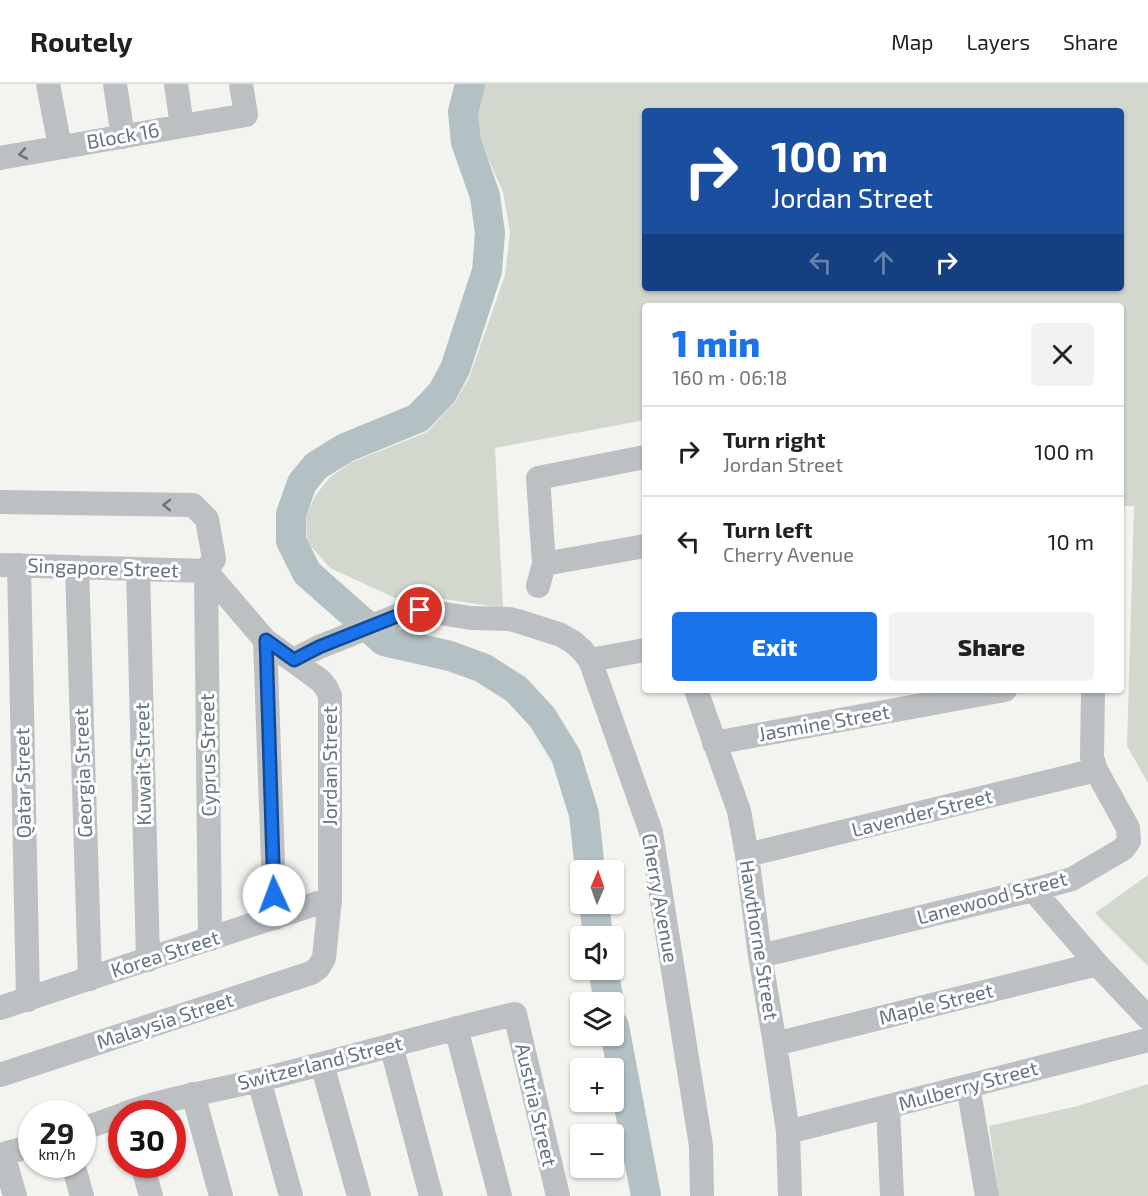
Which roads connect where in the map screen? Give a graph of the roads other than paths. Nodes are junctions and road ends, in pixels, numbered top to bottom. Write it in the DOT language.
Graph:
graph roads {
  1 [pos="48,84"];
  2 [pos="115,84"];
  3 [pos="176,84"];
  4 [pos="241,84"];
  5 [pos="182,126"];
  6 [pos="123,136"];
  7 [pos="60,147"];
  8 [pos="0,158"];
  9 [pos="642,459"];
  10 [pos="0,502"];
  11 [pos="642,547"];
  12 [pos="9,565"];
  13 [pos="77,567"];
  14 [pos="138,569"];
  15 [pos="206,571"];
  16 [pos="266,640"];
  17 [pos="642,651"];
  18 [pos="294,660"];
  19 [pos="590,660"];
  20 [pos="697,693"];
  21 [pos="989,693"];
  22 [pos="1093,693"];
  23 [pos="714,743"];
  24 [pos="1096,770"];
  25 [pos="747,855"];
  26 [pos="1034,890"];
  27 [pos="330,899"];
  28 [pos="275,918"];
  29 [pos="210,939"];
  30 [pos="760,956"];
  31 [pos="324,958"];
  32 [pos="148,960"];
  33 [pos="1097,964"];
  34 [pos="90,979"];
  35 [pos="28,1000"];
  36 [pos="0,1008"];
  37 [pos="515,1014"];
  38 [pos="1148,1018"];
  39 [pos="456,1028"];
  40 [pos="1148,1040"];
  41 [pos="776,1044"];
  42 [pos="391,1045"];
  43 [pos="322,1064"];
  44 [pos="0,1075"];
  45 [pos="259,1080"];
  46 [pos="968,1086"];
  47 [pos="193,1094"];
  48 [pos="168,1100"];
  49 [pos="888,1107"];
  50 [pos="788,1132"];
  51 [pos="18,1150"];
  52 [pos="77,1178"];
  53 [pos="146,1178"];
  54 [pos="15,1196"];
  55 [pos="82,1196"];
  56 [pos="151,1196"];
  57 [pos="220,1196"];
  58 [pos="291,1196"];
  59 [pos="359,1196"];
  60 [pos="431,1196"];
  61 [pos="500,1196"];
  62 [pos="558,1196"];
  63 [pos="702,1196"];
  64 [pos="790,1196"];
  65 [pos="892,1196"];
  66 [pos="987,1196"];
  1 -- 7 [label="street"];
  2 -- 6 [label="street"];
  3 -- 5 [label="street"];
  4 -- 5 [label="street, Block 16"];
  5 -- 6 [label="street, Block 16"];
  6 -- 7 [label="street, Block 16"];
  7 -- 8 [label="street, Block 16, one-way"];
  9 -- 11 [label="street"];
  15 -- 10 [label="street, one-way"];
  12 -- 13 [label="street, Singapore Street"];
  12 -- 35 [label="street, Qatar Street"];
  13 -- 14 [label="street, Singapore Street"];
  13 -- 34 [label="street, Georgia Street"];
  14 -- 15 [label="street, Singapore Street"];
  14 -- 32 [label="street, Kuwait Street"];
  15 -- 16 [label="street, Jordan Street"];
  15 -- 29 [label="street, Cyprus Street"];
  16 -- 18 [label="street, Jordan Street"];
  16 -- 28 [label="street"];
  17 -- 19 [label="street"];
  18 -- 19 [label="street, Cherry Avenue"];
  18 -- 27 [label="street, Jordan Street"];
  19 -- 63 [label="street, Cherry Avenue"];
  20 -- 23 [label="street, Hawthorne Street"];
  21 -- 23 [label="street, Jasmine Street"];
  22 -- 24 [label="street, Lanewood Street"];
  23 -- 25 [label="street, Hawthorne Street"];
  24 -- 25 [label="street, Lavender Street"];
  24 -- 26 [label="street, Lanewood Street"];
  25 -- 30 [label="street, Hawthorne Street"];
  26 -- 30 [label="street, Lanewood Street"];
  26 -- 33 [label="street"];
  27 -- 28 [label="street, Korea Street"];
  27 -- 31 [label="street, Jordan Street"];
  28 -- 29 [label="street, Korea Street"];
  29 -- 32 [label="street, Korea Street"];
  30 -- 41 [label="street, Hawthorne Street"];
  31 -- 44 [label="street, Malaysia Street"];
  32 -- 34 [label="street, Korea Street"];
  33 -- 38 [label="street"];
  33 -- 41 [label="street, Maple Street"];
  34 -- 35 [label="street, Korea Street"];
  35 -- 36 [label="street, Korea Street"];
  37 -- 39 [label="street, Switzerland Street"];
  37 -- 62 [label="street, Austria Street"];
  39 -- 42 [label="street, Switzerland Street"];
  39 -- 61 [label="street"];
  40 -- 46 [label="street, Mulberry Street"];
  41 -- 50 [label="street, Hawthorne Street"];
  42 -- 43 [label="street, Switzerland Street"];
  42 -- 60 [label="street"];
  43 -- 45 [label="street, Switzerland Street"];
  43 -- 59 [label="street"];
  45 -- 47 [label="street, Switzerland Street"];
  45 -- 58 [label="street"];
  46 -- 49 [label="street, Mulberry Street"];
  46 -- 66 [label="street"];
  47 -- 48 [label="street, Switzerland Street"];
  47 -- 57 [label="street"];
  49 -- 50 [label="street, Mulberry Street"];
  49 -- 65 [label="street"];
  50 -- 64 [label="street, Hawthorne Street"];
  51 -- 54 [label="street"];
  52 -- 55 [label="street"];
  53 -- 56 [label="street"];
}
